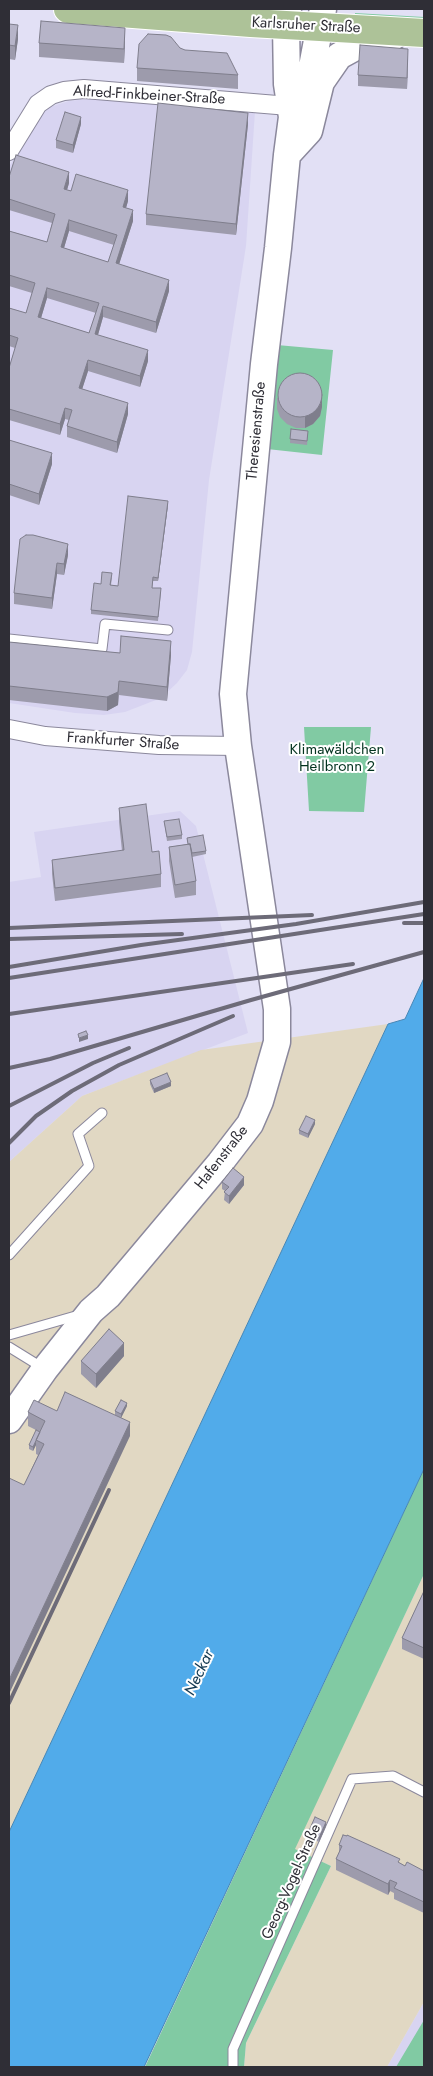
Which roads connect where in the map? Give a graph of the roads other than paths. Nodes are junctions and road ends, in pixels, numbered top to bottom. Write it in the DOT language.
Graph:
graph roads {
  1 [pos="68,9"];
  2 [pos="287,17"];
  3 [pos="321,18"];
  4 [pos="412,33"];
  5 [pos="291,111"];
  6 [pos="9,151"];
  7 [pos="287,155"];
  8 [pos="168,630"];
  9 [pos="9,639"];
  10 [pos="9,729"];
  11 [pos="238,746"];
  12 [pos="102,1113"];
  13 [pos="9,1255"];
  14 [pos="91,1311"];
  15 [pos="9,1335"];
  16 [pos="9,1347"];
  17 [pos="45,1369"];
  18 [pos="9,1420"];
  19 [pos="424,1792"];
  20 [pos="233,2067"];
  1 -- 2 [label="main road, Karlsruher Straße"];
  2 -- 3 [label="main road, Karlsruher Straße"];
  2 -- 5 [label="main road, Theresienstraße"];
  3 -- 4 [label="main road, Karlsruher Straße"];
  3 -- 5 [label="main road, Theresienstraße"];
  4 -- 7 [label="main road"];
  5 -- 6 [label="street, Alfred-Finkbeiner-Straße"];
  5 -- 7 [label="main road, Theresienstraße"];
  7 -- 11 [label="main road, Theresienstraße"];
  8 -- 9 [label="lane"];
  10 -- 11 [label="street, Frankfurter Straße"];
  11 -- 14 [label="main road, Hafenstraße"];
  12 -- 13 [label="lane"];
  14 -- 15 [label="lane"];
  14 -- 17 [label="main road, Hafenstraße"];
  16 -- 17 [label="lane"];
  17 -- 18 [label="main road, Hafenstraße"];
  19 -- 20 [label="lane, Georg-Vogel-Straße"];
}
